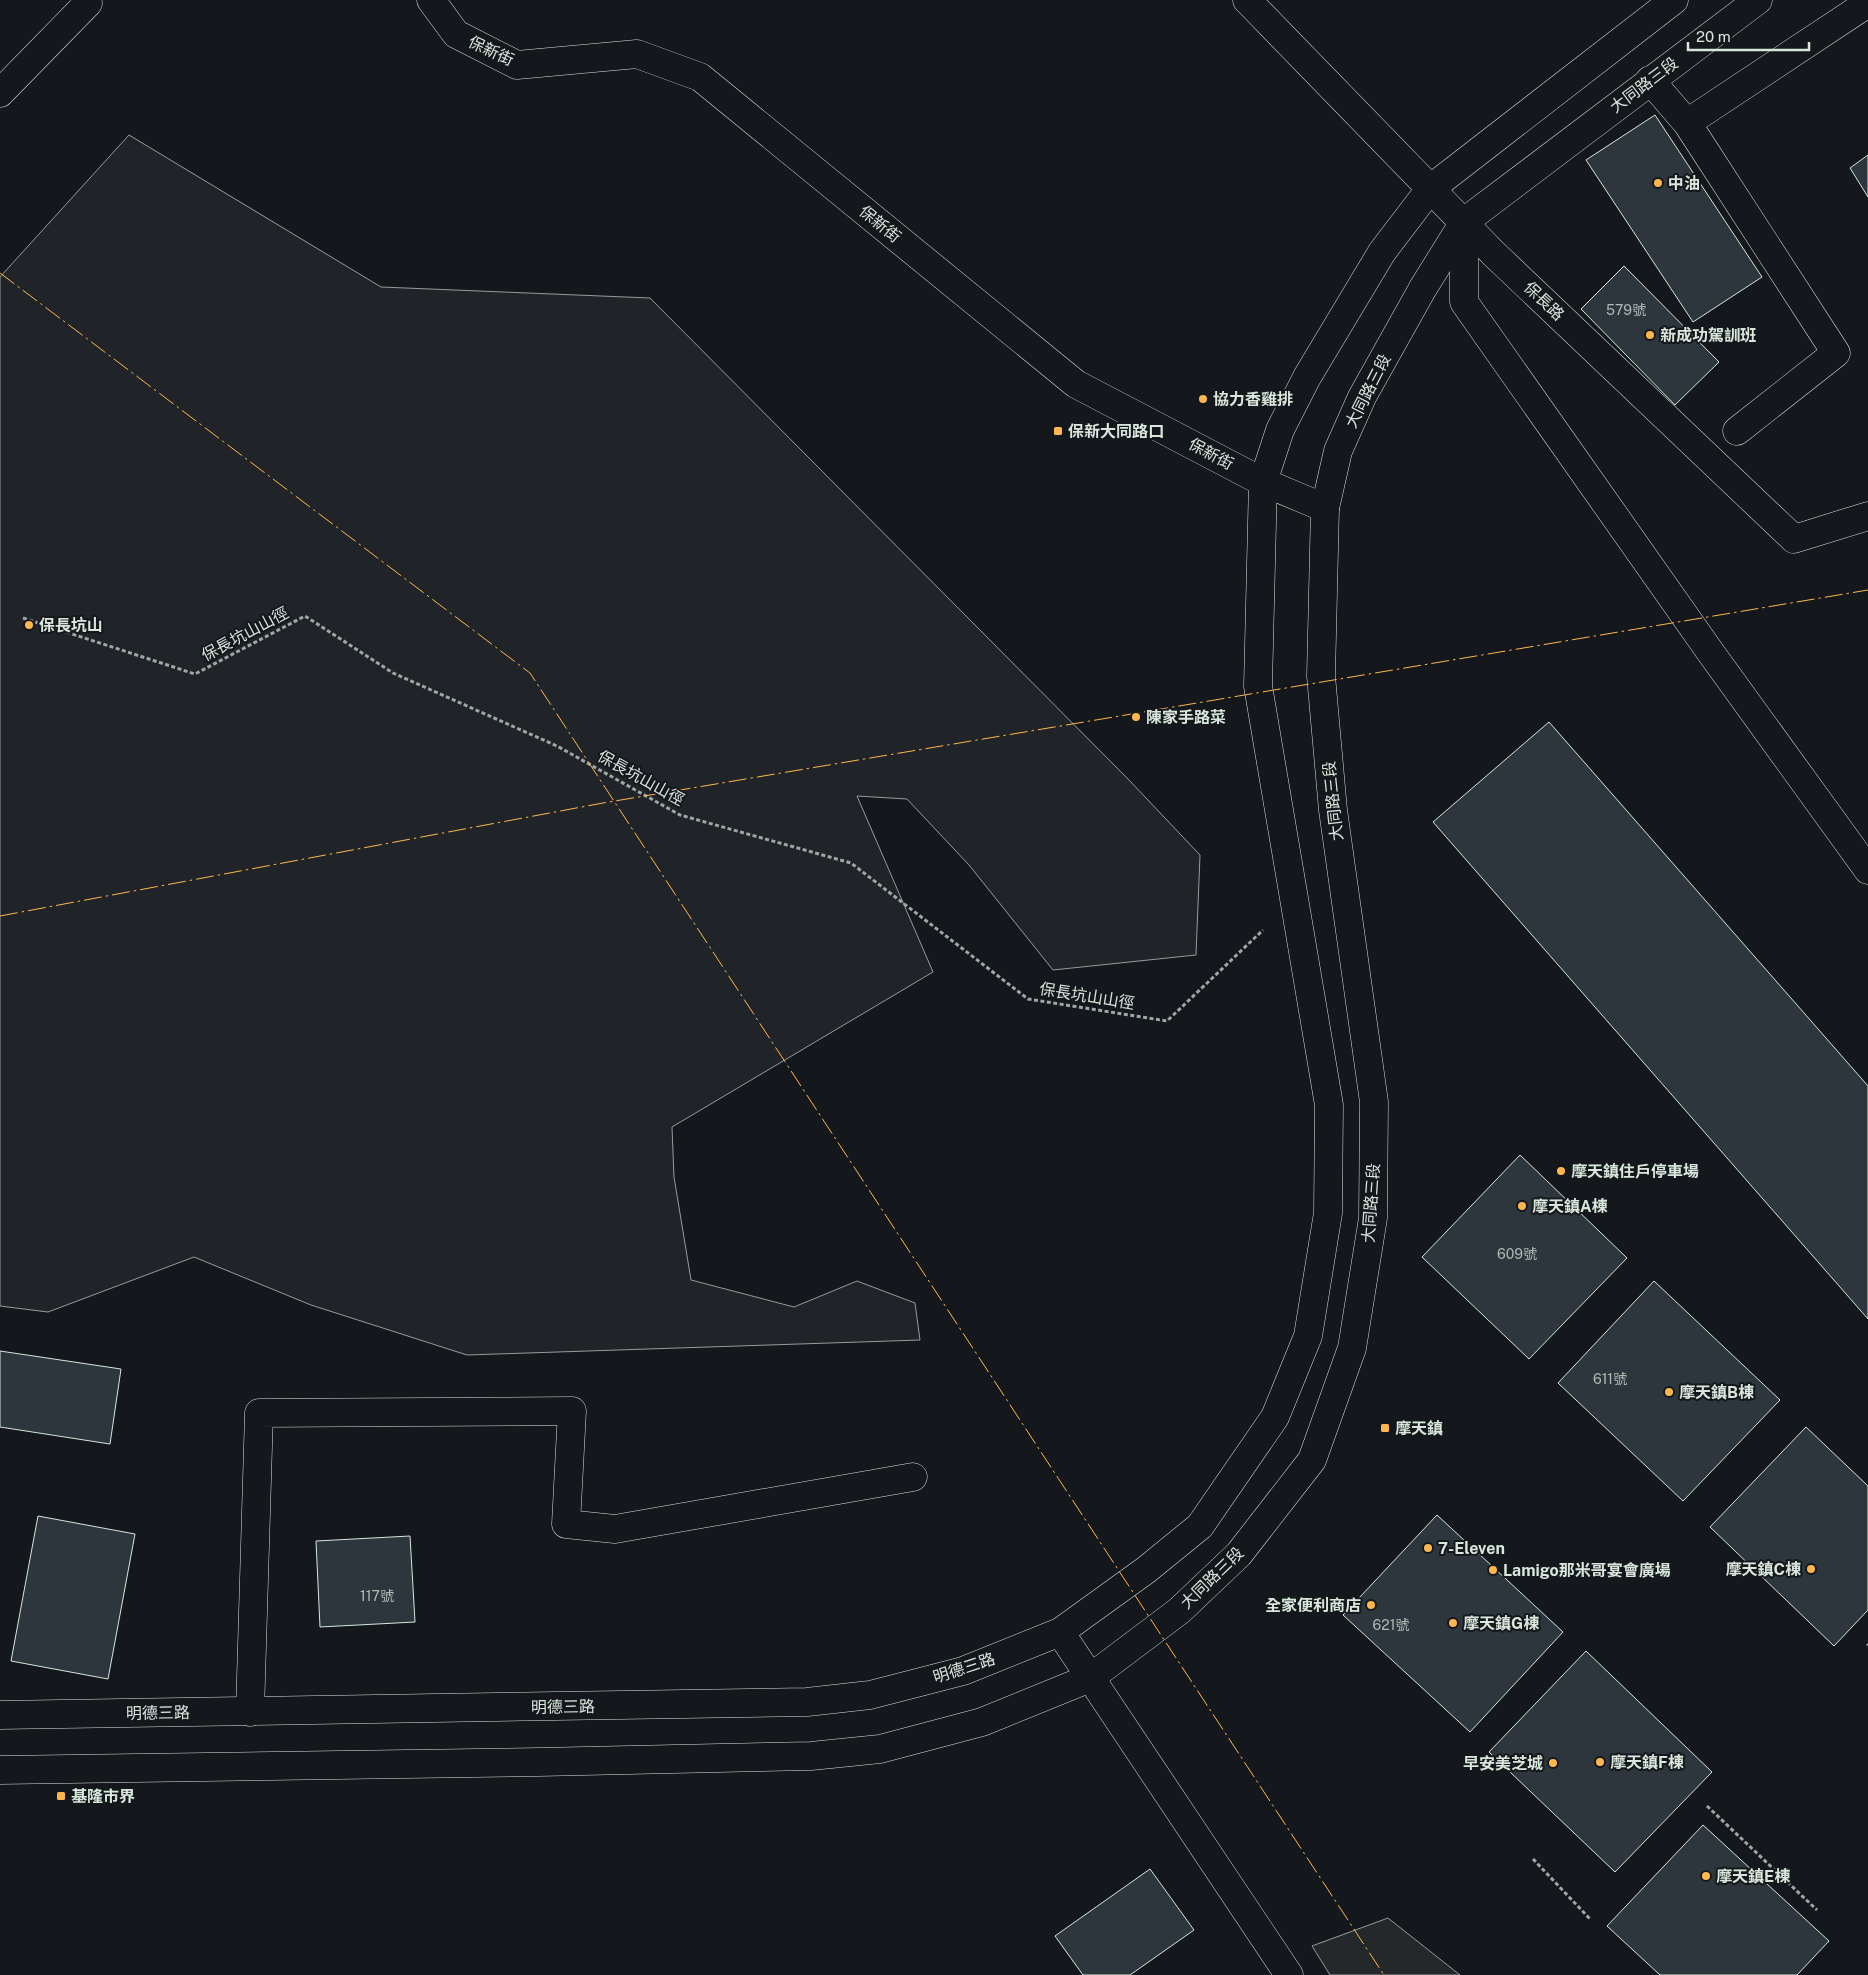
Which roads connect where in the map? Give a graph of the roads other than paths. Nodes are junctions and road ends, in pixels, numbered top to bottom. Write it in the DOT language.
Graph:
graph roads {
  1 [pos="85,0"];
  2 [pos="431,0"];
  3 [pos="1247,0"];
  4 [pos="1674,0"];
  5 [pos="1758,0"];
  6 [pos="1868,3"];
  7 [pos="1650,80"];
  8 [pos="0,93"];
  9 [pos="1687,123"];
  10 [pos="1430,188"];
  11 [pos="1464,222"];
  12 [pos="1737,431"];
  13 [pos="1263,482"];
  14 [pos="1325,508"];
  15 [pos="1868,516"];
  16 [pos="1868,870"];
  17 [pos="913,1477"];
  18 [pos="1060,1632"];
  19 [pos="1090,1678"];
  20 [pos="250,1712"];
  21 [pos="0,1715"];
  22 [pos="0,1770"];
  23 [pos="1289,1975"];
  1 -- 8 [label="main road"];
  2 -- 13 [label="main road, 保新街"];
  3 -- 10 [label="main road, 保長路"];
  4 -- 10 [label="main road"];
  5 -- 7 [label="main road, 大同路三段"];
  6 -- 9 [label="main road"];
  7 -- 9 [label="main road"];
  7 -- 11 [label="main road, 大同路三段"];
  9 -- 12 [label="main road"];
  10 -- 11 [label="main road, 保長路"];
  10 -- 13 [label="main road"];
  11 -- 14 [label="main road, 大同路三段"];
  11 -- 15 [label="main road, 保長路"];
  11 -- 16 [label="main road"];
  13 -- 14 [label="main road, 保新街"];
  13 -- 18 [label="main road"];
  14 -- 19 [label="main road, 大同路三段"];
  17 -- 20 [label="main road"];
  18 -- 19 [label="main road"];
  18 -- 20 [label="main road, 明德三路"];
  19 -- 22 [label="main road"];
  19 -- 23 [label="main road"];
  20 -- 21 [label="main road, 明德三路"];
}
